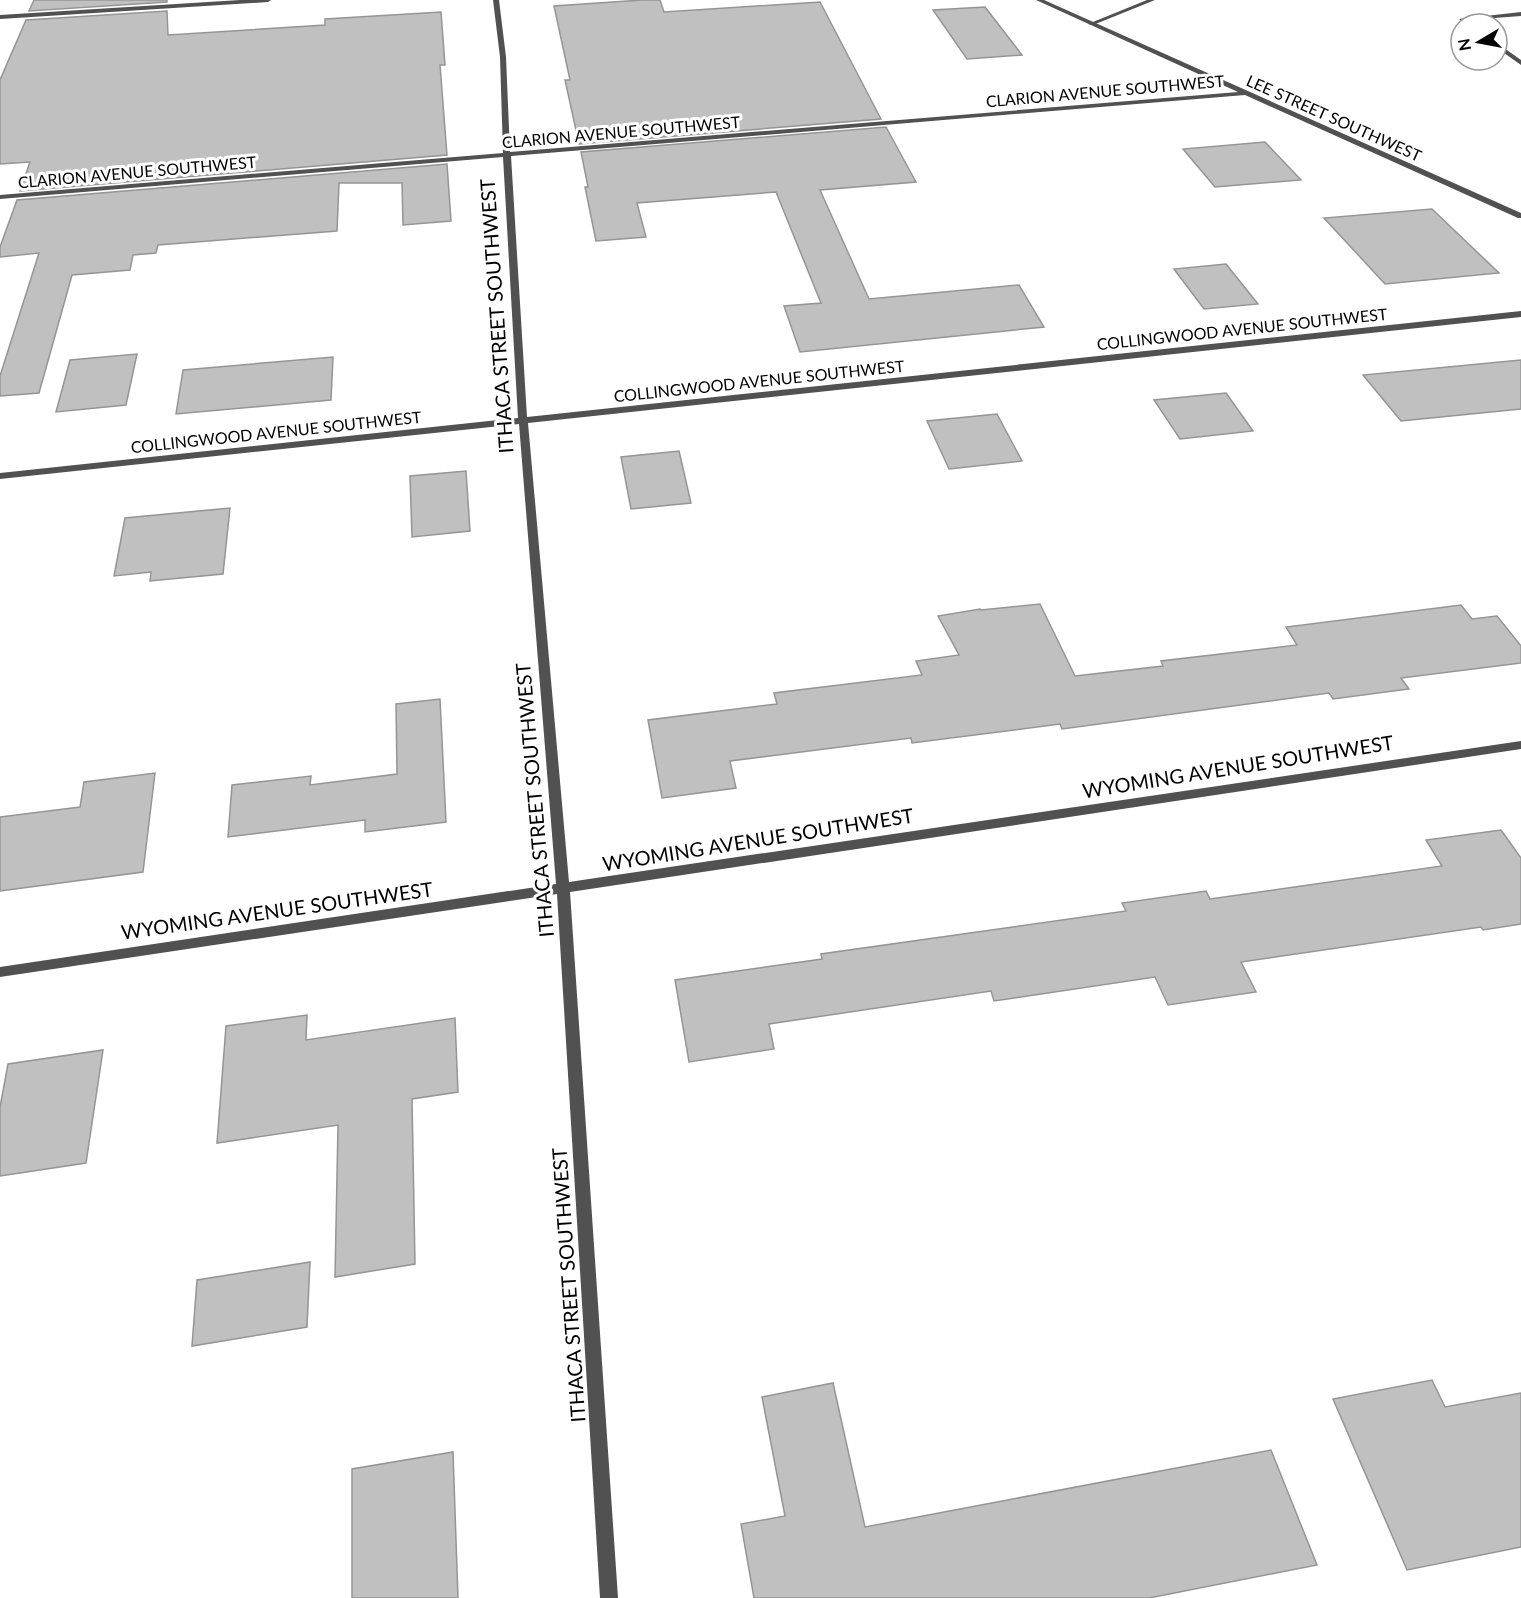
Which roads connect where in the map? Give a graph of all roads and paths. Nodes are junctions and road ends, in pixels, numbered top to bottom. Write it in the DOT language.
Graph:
graph roads {
  1 [pos="268,0"];
  2 [pos="496,0"];
  3 [pos="1039,0"];
  4 [pos="1152,0"];
  5 [pos="0,17"];
  6 [pos="1091,24"];
  7 [pos="1245,93"];
  8 [pos="507,156"];
  9 [pos="0,197"];
  10 [pos="1521,216"];
  11 [pos="1521,314"];
  12 [pos="523,421"];
  13 [pos="0,476"];
  14 [pos="1521,745"];
  15 [pos="563,888"];
  16 [pos="0,972"];
  17 [pos="609,1598"];
  1 -- 5 [label="street"];
  2 -- 8 [label="street, ITHACA STREET SOUTHWEST"];
  3 -- 6 [label="street, LEE STREET SOUTHWEST"];
  4 -- 6 [label="street"];
  6 -- 7 [label="street, LEE STREET SOUTHWEST"];
  7 -- 8 [label="street, CLARION AVENUE SOUTHWEST"];
  7 -- 10 [label="street, LEE STREET SOUTHWEST"];
  8 -- 9 [label="street, CLARION AVENUE SOUTHWEST"];
  8 -- 12 [label="street, ITHACA STREET SOUTHWEST"];
  11 -- 12 [label="street, COLLINGWOOD AVENUE SOUTHWEST"];
  12 -- 13 [label="street, COLLINGWOOD AVENUE SOUTHWEST"];
  12 -- 15 [label="street, ITHACA STREET SOUTHWEST"];
  14 -- 15 [label="street, WYOMING AVENUE SOUTHWEST"];
  15 -- 16 [label="street, WYOMING AVENUE SOUTHWEST"];
  15 -- 17 [label="street, ITHACA STREET SOUTHWEST"];
}
